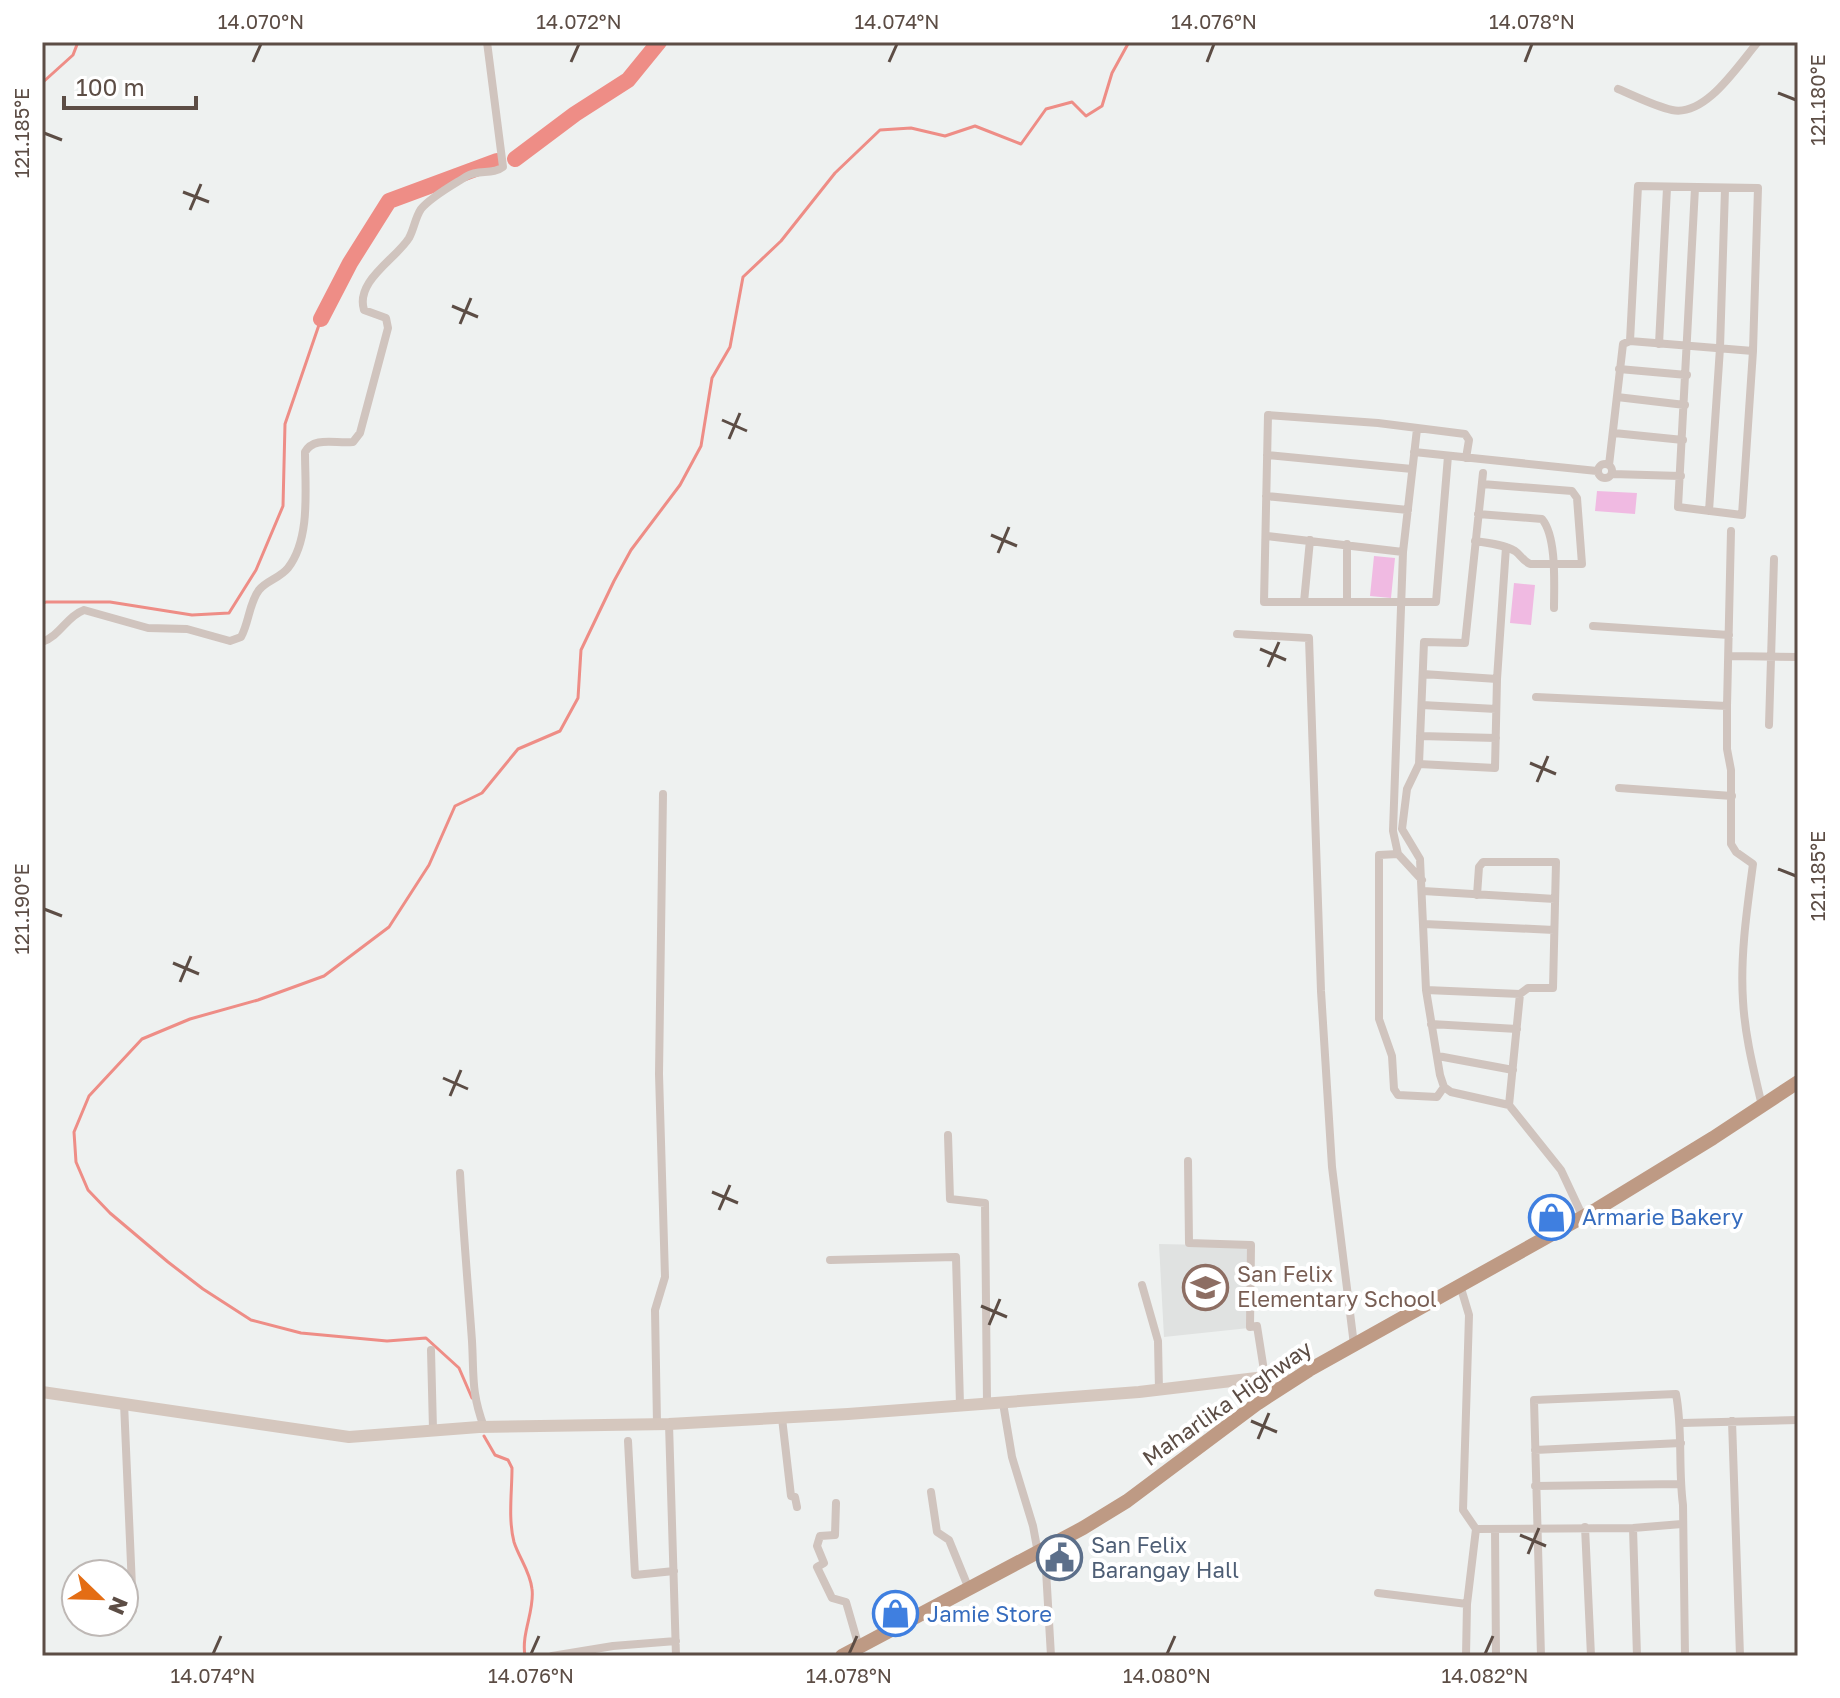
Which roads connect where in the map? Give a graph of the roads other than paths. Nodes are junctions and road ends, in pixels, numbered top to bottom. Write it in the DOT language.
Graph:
graph roads {
  1 [pos="487,42"];
  2 [pos="1758,42"];
  3 [pos="1618,89"];
  4 [pos="1667,188"];
  5 [pos="1695,188"];
  6 [pos="1725,189"];
  7 [pos="1630,341"];
  8 [pos="1659,344"];
  9 [pos="1689,345"];
  10 [pos="1720,348"];
  11 [pos="1753,351"];
  12 [pos="1619,369"];
  13 [pos="1687,375"];
  14 [pos="1617,397"];
  15 [pos="1685,405"];
  16 [pos="1417,429"];
  17 [pos="1614,433"];
  18 [pos="1683,440"];
  19 [pos="1414,452"];
  20 [pos="1267,455"];
  21 [pos="1448,456"];
  22 [pos="1466,458"];
  23 [pos="1412,469"];
  24 [pos="1610,469"];
  25 [pos="1483,473"];
  26 [pos="1681,476"];
  27 [pos="1482,484"];
  28 [pos="1266,496"];
  29 [pos="1408,510"];
  30 [pos="1709,511"];
  31 [pos="1478,514"];
  32 [pos="1731,531"];
  33 [pos="1267,536"];
  34 [pos="1310,540"];
  35 [pos="1475,541"];
  36 [pos="1347,544"];
  37 [pos="1506,547"];
  38 [pos="1403,552"];
  39 [pos="1774,559"];
  40 [pos="1553,563"];
  41 [pos="1347,601"];
  42 [pos="1401,601"];
  43 [pos="1304,602"];
  44 [pos="1554,608"];
  45 [pos="1593,626"];
  46 [pos="1237,634"];
  47 [pos="1729,635"];
  48 [pos="42,642"];
  49 [pos="1730,656"];
  50 [pos="1772,657"];
  51 [pos="1798,657"];
  52 [pos="1423,674"];
  53 [pos="1497,679"];
  54 [pos="1536,697"];
  55 [pos="1422,705"];
  56 [pos="1727,706"];
  57 [pos="1496,709"];
  58 [pos="1769,725"];
  59 [pos="1420,736"];
  60 [pos="1496,738"];
  61 [pos="1419,764"];
  62 [pos="1619,788"];
  63 [pos="663,794"];
  64 [pos="1732,796"];
  65 [pos="1398,854"];
  66 [pos="1422,881"];
  67 [pos="1423,891"];
  68 [pos="1477,895"];
  69 [pos="1555,899"];
  70 [pos="1424,924"];
  71 [pos="1554,930"];
  72 [pos="1426,990"];
  73 [pos="1520,994"];
  74 [pos="1431,1024"];
  75 [pos="1517,1029"];
  76 [pos="1438,1056"];
  77 [pos="1513,1070"];
  78 [pos="1798,1082"];
  79 [pos="1444,1087"];
  80 [pos="1509,1105"];
  81 [pos="1762,1106"];
  82 [pos="948,1135"];
  83 [pos="1188,1161"];
  84 [pos="460,1173"];
  85 [pos="1583,1217"];
  86 [pos="830,1260"];
  87 [pos="1142,1285"];
  88 [pos="1460,1285"];
  89 [pos="1354,1345"];
  90 [pos="431,1350"];
  91 [pos="1265,1377"];
  92 [pos="1292,1381"];
  93 [pos="1159,1390"];
  94 [pos="42,1392"];
  95 [pos="124,1403"];
  96 [pos="987,1403"];
  97 [pos="1003,1403"];
  98 [pos="960,1405"];
  99 [pos="782,1418"];
  100 [pos="1798,1420"];
  101 [pos="1732,1421"];
  102 [pos="1682,1423"];
  103 [pos="663,1424"];
  104 [pos="484,1427"];
  105 [pos="433,1430"];
  106 [pos="628,1441"];
  107 [pos="1681,1443"];
  108 [pos="1535,1450"];
  109 [pos="1680,1484"];
  110 [pos="1535,1486"];
  111 [pos="931,1492"];
  112 [pos="836,1503"];
  113 [pos="797,1507"];
  114 [pos="1682,1524"];
  115 [pos="1585,1527"];
  116 [pos="1633,1528"];
  117 [pos="1476,1529"];
  118 [pos="1495,1529"];
  119 [pos="1535,1529"];
  120 [pos="1038,1553"];
  121 [pos="131,1558"];
  122 [pos="674,1571"];
  123 [pos="970,1590"];
  124 [pos="1378,1593"];
  125 [pos="1467,1604"];
  126 [pos="676,1641"];
  127 [pos="859,1647"];
  128 [pos="552,1656"];
  129 [pos="676,1656"];
  130 [pos="842,1656"];
  131 [pos="1051,1656"];
  132 [pos="1466,1656"];
  133 [pos="1496,1656"];
  134 [pos="1541,1656"];
  135 [pos="1591,1656"];
  136 [pos="1637,1656"];
  137 [pos="1685,1656"];
  138 [pos="1740,1656"];
  1 -- 48 [label="street"];
  2 -- 3 [label="street"];
  4 -- 5 [label="street"];
  4 -- 7 [label="street"];
  4 -- 8 [label="street"];
  5 -- 6 [label="street"];
  5 -- 9 [label="street"];
  6 -- 10 [label="street"];
  6 -- 11 [label="street"];
  7 -- 8 [label="street"];
  7 -- 12 [label="street"];
  8 -- 9 [label="street"];
  9 -- 10 [label="street"];
  9 -- 13 [label="street"];
  10 -- 11 [label="street"];
  10 -- 30 [label="street"];
  11 -- 30 [label="street"];
  12 -- 13 [label="street"];
  12 -- 14 [label="street"];
  13 -- 15 [label="street"];
  14 -- 15 [label="street"];
  14 -- 17 [label="street"];
  15 -- 18 [label="street"];
  16 -- 19 [label="street"];
  16 -- 20 [label="street"];
  16 -- 22 [label="street"];
  17 -- 18 [label="street"];
  17 -- 24 [label="street"];
  18 -- 26 [label="street"];
  19 -- 21 [label="street"];
  19 -- 23 [label="street"];
  20 -- 23 [label="street"];
  20 -- 28 [label="street"];
  21 -- 22 [label="street"];
  21 -- 42 [label="street"];
  22 -- 24 [label="street"];
  23 -- 29 [label="street"];
  24 -- 26 [label="street"];
  25 -- 27 [label="street"];
  26 -- 30 [label="street"];
  27 -- 31 [label="street"];
  27 -- 40 [label="street"];
  28 -- 29 [label="street"];
  28 -- 33 [label="street"];
  29 -- 38 [label="street"];
  31 -- 35 [label="street"];
  31 -- 40 [label="street"];
  32 -- 47 [label="street"];
  33 -- 34 [label="street"];
  33 -- 43 [label="street"];
  34 -- 36 [label="street"];
  34 -- 43 [label="street"];
  35 -- 37 [label="street"];
  35 -- 52 [label="street"];
  36 -- 38 [label="street"];
  36 -- 41 [label="street"];
  37 -- 40 [label="street"];
  37 -- 53 [label="street"];
  38 -- 42 [label="street"];
  39 -- 50 [label="street"];
  40 -- 44 [label="street"];
  41 -- 42 [label="street"];
  41 -- 43 [label="street"];
  42 -- 65 [label="street"];
  45 -- 47 [label="street"];
  46 -- 89 [label="street"];
  47 -- 49 [label="street"];
  49 -- 50 [label="street"];
  49 -- 56 [label="street"];
  50 -- 51 [label="street"];
  50 -- 58 [label="street"];
  52 -- 53 [label="street"];
  52 -- 55 [label="street"];
  53 -- 57 [label="street"];
  54 -- 56 [label="street"];
  55 -- 57 [label="street"];
  55 -- 59 [label="street"];
  56 -- 64 [label="street"];
  57 -- 60 [label="street"];
  59 -- 60 [label="street"];
  59 -- 61 [label="street"];
  60 -- 61 [label="street"];
  61 -- 66 [label="street"];
  62 -- 64 [label="street"];
  63 -- 103 [label="street"];
  64 -- 81 [label="street"];
  65 -- 66 [label="street"];
  65 -- 79 [label="street"];
  66 -- 67 [label="street"];
  67 -- 68 [label="street"];
  67 -- 70 [label="street"];
  68 -- 69 [label="street"];
  68 -- 69 [label="street"];
  69 -- 71 [label="street"];
  70 -- 71 [label="street"];
  70 -- 72 [label="street"];
  71 -- 73 [label="street"];
  72 -- 73 [label="street"];
  72 -- 74 [label="street"];
  73 -- 75 [label="street"];
  74 -- 75 [label="street"];
  74 -- 76 [label="street"];
  75 -- 77 [label="street"];
  76 -- 77 [label="street"];
  76 -- 79 [label="street"];
  77 -- 80 [label="street"];
  78 -- 81 [label="highway, Maharlika Highway"];
  79 -- 80 [label="street"];
  80 -- 85 [label="street"];
  81 -- 85 [label="highway, Maharlika Highway"];
  82 -- 96 [label="street"];
  83 -- 91 [label="street"];
  84 -- 104 [label="street"];
  85 -- 88 [label="highway, Maharlika Highway"];
  86 -- 98 [label="street"];
  87 -- 93 [label="street"];
  88 -- 89 [label="highway, Maharlika Highway"];
  88 -- 117 [label="street"];
  89 -- 92 [label="highway, Maharlika Highway"];
  90 -- 105 [label="street"];
  91 -- 92 [label="street"];
  91 -- 93 [label="street"];
  92 -- 120 [label="highway, Maharlika Highway"];
  93 -- 97 [label="street"];
  94 -- 95 [label="street"];
  95 -- 105 [label="street"];
  95 -- 121 [label="street"];
  96 -- 97 [label="street"];
  96 -- 98 [label="street"];
  97 -- 120 [label="street"];
  98 -- 99 [label="street"];
  99 -- 103 [label="street"];
  99 -- 113 [label="street"];
  100 -- 101 [label="street"];
  101 -- 102 [label="street"];
  101 -- 138 [label="street"];
  102 -- 107 [label="street"];
  102 -- 108 [label="street"];
  103 -- 104 [label="street"];
  103 -- 122 [label="street"];
  104 -- 105 [label="street"];
  106 -- 122 [label="street"];
  107 -- 108 [label="street"];
  107 -- 109 [label="street"];
  108 -- 110 [label="street"];
  109 -- 110 [label="street"];
  109 -- 114 [label="street"];
  110 -- 119 [label="street"];
  111 -- 123 [label="street"];
  112 -- 127 [label="street"];
  114 -- 116 [label="street"];
  114 -- 137 [label="street"];
  115 -- 116 [label="street"];
  115 -- 119 [label="street"];
  115 -- 135 [label="street"];
  116 -- 136 [label="street"];
  117 -- 118 [label="street"];
  117 -- 125 [label="street"];
  118 -- 119 [label="street"];
  118 -- 133 [label="street"];
  119 -- 134 [label="street"];
  120 -- 123 [label="highway, Maharlika Highway"];
  120 -- 131 [label="street"];
  122 -- 126 [label="street"];
  123 -- 127 [label="highway, Maharlika Highway"];
  124 -- 125 [label="street"];
  125 -- 132 [label="street"];
  126 -- 128 [label="street"];
  126 -- 129 [label="street"];
  127 -- 130 [label="highway, Maharlika Highway"];
}
